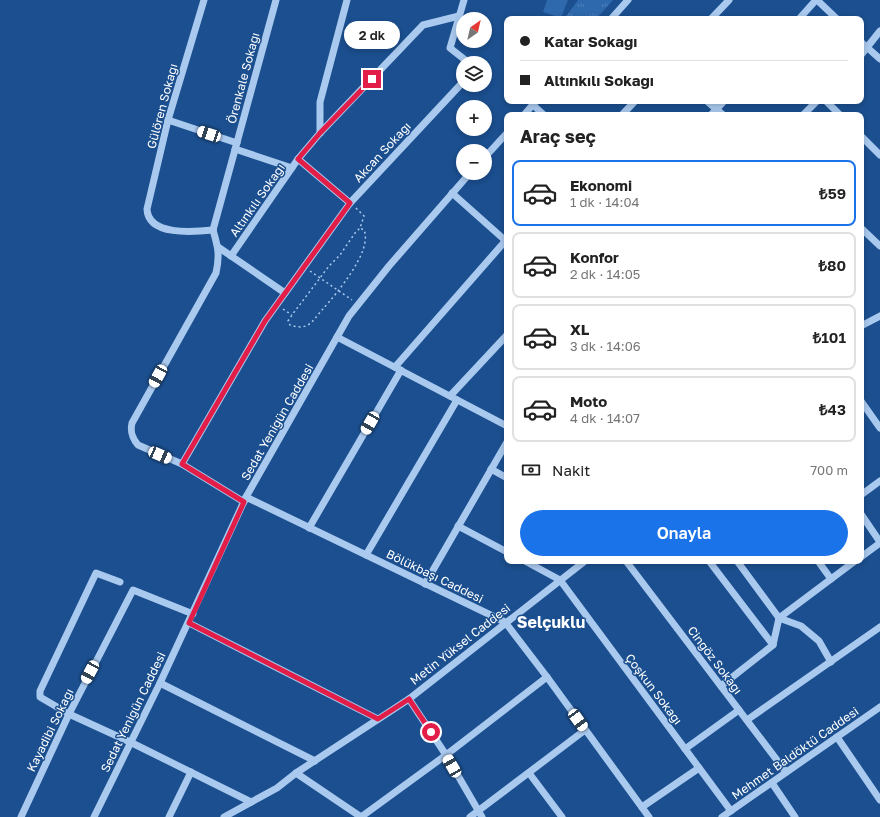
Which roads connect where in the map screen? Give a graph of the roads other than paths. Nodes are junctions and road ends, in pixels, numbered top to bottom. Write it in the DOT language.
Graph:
graph roads {
  1 [pos="204,0"];
  2 [pos="276,0"];
  3 [pos="347,0"];
  4 [pos="464,0"];
  5 [pos="628,0"];
  6 [pos="729,0"];
  7 [pos="816,0"];
  8 [pos="824,3"];
  9 [pos="460,12"];
  10 [pos="616,16"];
  11 [pos="714,16"];
  12 [pos="802,16"];
  13 [pos="835,16"];
  14 [pos="456,17"];
  15 [pos="456,27"];
  16 [pos="880,31"];
  17 [pos="864,45"];
  18 [pos="868,48"];
  19 [pos="864,52"];
  20 [pos="460,56"];
  21 [pos="880,59"];
  22 [pos="456,89"];
  23 [pos="533,104"];
  24 [pos="535,104"];
  25 [pos="632,104"];
  26 [pos="710,104"];
  27 [pos="721,104"];
  28 [pos="814,104"];
  29 [pos="829,104"];
  30 [pos="716,109"];
  31 [pos="526,112"];
  32 [pos="542,112"];
  33 [pos="625,112"];
  34 [pos="714,112"];
  35 [pos="720,112"];
  36 [pos="806,112"];
  37 [pos="837,112"];
  38 [pos="168,120"];
  39 [pos="320,133"];
  40 [pos="504,136"];
  41 [pos="864,139"];
  42 [pos="236,146"];
  43 [pos="492,149"];
  44 [pos="880,155"];
  45 [pos="298,159"];
  46 [pos="292,168"];
  47 [pos="463,180"];
  48 [pos="452,192"];
  49 [pos="350,203"];
  50 [pos="213,230"];
  51 [pos="864,231"];
  52 [pos="504,238"];
  53 [pos="504,242"];
  54 [pos="880,246"];
  55 [pos="218,247"];
  56 [pos="231,256"];
  57 [pos="285,293"];
  58 [pos="880,316"];
  59 [pos="864,322"];
  60 [pos="337,337"];
  61 [pos="504,343"];
  62 [pos="398,369"];
  63 [pos="450,396"];
  64 [pos="458,400"];
  65 [pos="864,405"];
  66 [pos="504,424"];
  67 [pos="880,428"];
  68 [pos="504,447"];
  69 [pos="182,464"];
  70 [pos="491,470"];
  71 [pos="504,476"];
  72 [pos="880,482"];
  73 [pos="864,493"];
  74 [pos="245,500"];
  75 [pos="864,518"];
  76 [pos="458,526"];
  77 [pos="309,528"];
  78 [pos="880,542"];
  79 [pos="504,550"];
  80 [pos="366,555"];
  81 [pos="864,555"];
  82 [pos="530,564"];
  83 [pos="581,564"];
  84 [pos="628,564"];
  85 [pos="711,564"];
  86 [pos="739,564"];
  87 [pos="820,564"];
  88 [pos="851,564"];
  89 [pos="830,579"];
  90 [pos="560,580"];
  91 [pos="120,582"];
  92 [pos="425,584"];
  93 [pos="193,614"];
  94 [pos="779,618"];
  95 [pos="505,622"];
  96 [pos="189,623"];
  97 [pos="880,627"];
  98 [pos="773,644"];
  99 [pos="831,662"];
  100 [pos="547,677"];
  101 [pos="160,682"];
  102 [pos="721,686"];
  103 [pos="409,699"];
  104 [pos="880,707"];
  105 [pos="739,710"];
  106 [pos="69,714"];
  107 [pos="378,719"];
  108 [pos="747,720"];
  109 [pos="585,730"];
  110 [pos="837,737"];
  111 [pos="130,742"];
  112 [pos="685,749"];
  113 [pos="446,755"];
  114 [pos="315,762"];
  115 [pos="699,768"];
  116 [pos="191,772"];
  117 [pos="786,772"];
  118 [pos="529,773"];
  119 [pos="296,774"];
  120 [pos="772,783"];
  121 [pos="880,800"];
  122 [pos="251,802"];
  123 [pos="642,808"];
  124 [pos="478,811"];
  125 [pos="731,811"];
  126 [pos="228,816"];
  127 [pos="21,817"];
  128 [pos="94,817"];
  129 [pos="169,817"];
  130 [pos="361,817"];
  131 [pos="470,817"];
  132 [pos="482,817"];
  133 [pos="562,817"];
  134 [pos="649,817"];
  135 [pos="722,817"];
  136 [pos="795,817"];
  1 -- 38 [label="street, Gülören Sokağı"];
  2 -- 42 [label="street, Örenkale Sokağı"];
  3 -- 39 [label="street"];
  4 -- 9 [label="street"];
  5 -- 10 [label="street"];
  6 -- 11 [label="street"];
  7 -- 8 [label="street"];
  7 -- 12 [label="street"];
  8 -- 13 [label="street"];
  14 -- 39 [label="street, Altınkılı Sokağı"];
  15 -- 20 [label="street"];
  16 -- 18 [label="street"];
  17 -- 18 [label="street"];
  18 -- 19 [label="street"];
  18 -- 21 [label="street"];
  22 -- 49 [label="street, Akcan Sokağı"];
  23 -- 31 [label="street"];
  24 -- 32 [label="street"];
  25 -- 33 [label="street"];
  26 -- 30 [label="street"];
  27 -- 30 [label="street"];
  28 -- 36 [label="street"];
  29 -- 37 [label="street"];
  30 -- 34 [label="street"];
  30 -- 35 [label="street"];
  38 -- 42 [label="street"];
  38 -- 50 [label="street, Gülören Sokağı"];
  39 -- 45 [label="street, Altınkılı Sokağı"];
  40 -- 43 [label="street"];
  41 -- 44 [label="street"];
  42 -- 46 [label="street"];
  42 -- 50 [label="street, Örenkale Sokağı"];
  45 -- 46 [label="street, Altınkılı Sokağı"];
  45 -- 49 [label="street"];
  46 -- 56 [label="street, Altınkılı Sokağı"];
  47 -- 48 [label="street, Sedat Yenigün Caddesi"];
  48 -- 52 [label="street"];
  48 -- 60 [label="street, Sedat Yenigün Caddesi"];
  49 -- 57 [label="street, Akcan Sokağı"];
  50 -- 55 [label="street"];
  51 -- 54 [label="street"];
  53 -- 62 [label="street"];
  55 -- 56 [label="street"];
  55 -- 69 [label="street, Bölükbaşı Caddesi"];
  56 -- 57 [label="street"];
  57 -- 69 [label="street, Akcan Sokağı"];
  58 -- 59 [label="street"];
  60 -- 62 [label="street"];
  60 -- 74 [label="street, Sedat Yenigün Caddesi"];
  61 -- 63 [label="street"];
  62 -- 63 [label="street"];
  62 -- 77 [label="street"];
  63 -- 64 [label="street"];
  64 -- 66 [label="street"];
  64 -- 80 [label="street"];
  65 -- 67 [label="street"];
  68 -- 70 [label="street"];
  69 -- 74 [label="street, Bölükbaşı Caddesi"];
  70 -- 71 [label="street"];
  70 -- 76 [label="street"];
  72 -- 73 [label="street"];
  74 -- 77 [label="street, Bölükbaşı Caddesi"];
  74 -- 93 [label="street, Sedat Yenigün Caddesi"];
  75 -- 78 [label="street"];
  76 -- 79 [label="street"];
  76 -- 92 [label="street"];
  77 -- 80 [label="street, Bölükbaşı Caddesi"];
  78 -- 81 [label="street"];
  80 -- 92 [label="street, Bölükbaşı Caddesi"];
  82 -- 90 [label="street"];
  83 -- 90 [label="street, Metin Yüksel Caddesi"];
  84 -- 102 [label="street, Cingöz Sokağı"];
  85 -- 98 [label="street"];
  86 -- 94 [label="street"];
  87 -- 89 [label="street"];
  88 -- 89 [label="street"];
  89 -- 94 [label="street"];
  90 -- 95 [label="street, Metin Yüksel Caddesi"];
  90 -- 112 [label="street, Çoşkun Sokağı"];
  91 -- 106 [label="street"];
  92 -- 95 [label="street, Bölükbaşı Caddesi"];
  93 -- 96 [label="street, Sedat Yenigün Caddesi"];
  93 -- 106 [label="street, Kayadibi Sokağı"];
  94 -- 98 [label="street"];
  94 -- 99 [label="street"];
  95 -- 100 [label="street, Bölükbaşı Caddesi"];
  95 -- 103 [label="street, Metin Yüksel Caddesi"];
  96 -- 101 [label="street, Sedat Yenigün Caddesi"];
  96 -- 107 [label="street"];
  97 -- 99 [label="street"];
  98 -- 102 [label="street"];
  99 -- 108 [label="street"];
  100 -- 109 [label="street, Bölükbaşı Caddesi"];
  100 -- 113 [label="street"];
  101 -- 111 [label="street, Sedat Yenigün Caddesi"];
  101 -- 114 [label="street"];
  102 -- 105 [label="street, Cingöz Sokağı"];
  103 -- 107 [label="street, Metin Yüksel Caddesi"];
  103 -- 113 [label="street"];
  104 -- 110 [label="street, Mehmet Baldöktü Caddesi"];
  105 -- 108 [label="street, Cingöz Sokağı"];
  105 -- 112 [label="street"];
  106 -- 111 [label="street"];
  106 -- 127 [label="street, Kayadibi Sokağı"];
  107 -- 114 [label="street, Metin Yüksel Caddesi"];
  108 -- 117 [label="street, Cingöz Sokağı"];
  109 -- 118 [label="street"];
  109 -- 123 [label="street, Bölükbaşı Caddesi"];
  110 -- 117 [label="street, Mehmet Baldöktü Caddesi"];
  110 -- 121 [label="street"];
  111 -- 116 [label="street"];
  111 -- 128 [label="street, Sedat Yenigün Caddesi"];
  112 -- 115 [label="street, Çoşkun Sokağı"];
  113 -- 124 [label="street"];
  113 -- 130 [label="street"];
  114 -- 119 [label="street, Metin Yüksel Caddesi"];
  115 -- 123 [label="street"];
  115 -- 125 [label="street, Çoşkun Sokağı"];
  116 -- 122 [label="street"];
  116 -- 129 [label="street"];
  117 -- 120 [label="street, Mehmet Baldöktü Caddesi"];
  118 -- 124 [label="street"];
  118 -- 133 [label="street"];
  119 -- 122 [label="street, Metin Yüksel Caddesi"];
  119 -- 130 [label="street"];
  120 -- 125 [label="street, Mehmet Baldöktü Caddesi"];
  120 -- 136 [label="street"];
  122 -- 126 [label="street, Metin Yüksel Caddesi"];
  123 -- 134 [label="street, Bölükbaşı Caddesi"];
  124 -- 131 [label="street"];
  124 -- 132 [label="street"];
  125 -- 135 [label="street, Mehmet Baldöktü Caddesi"];
}
